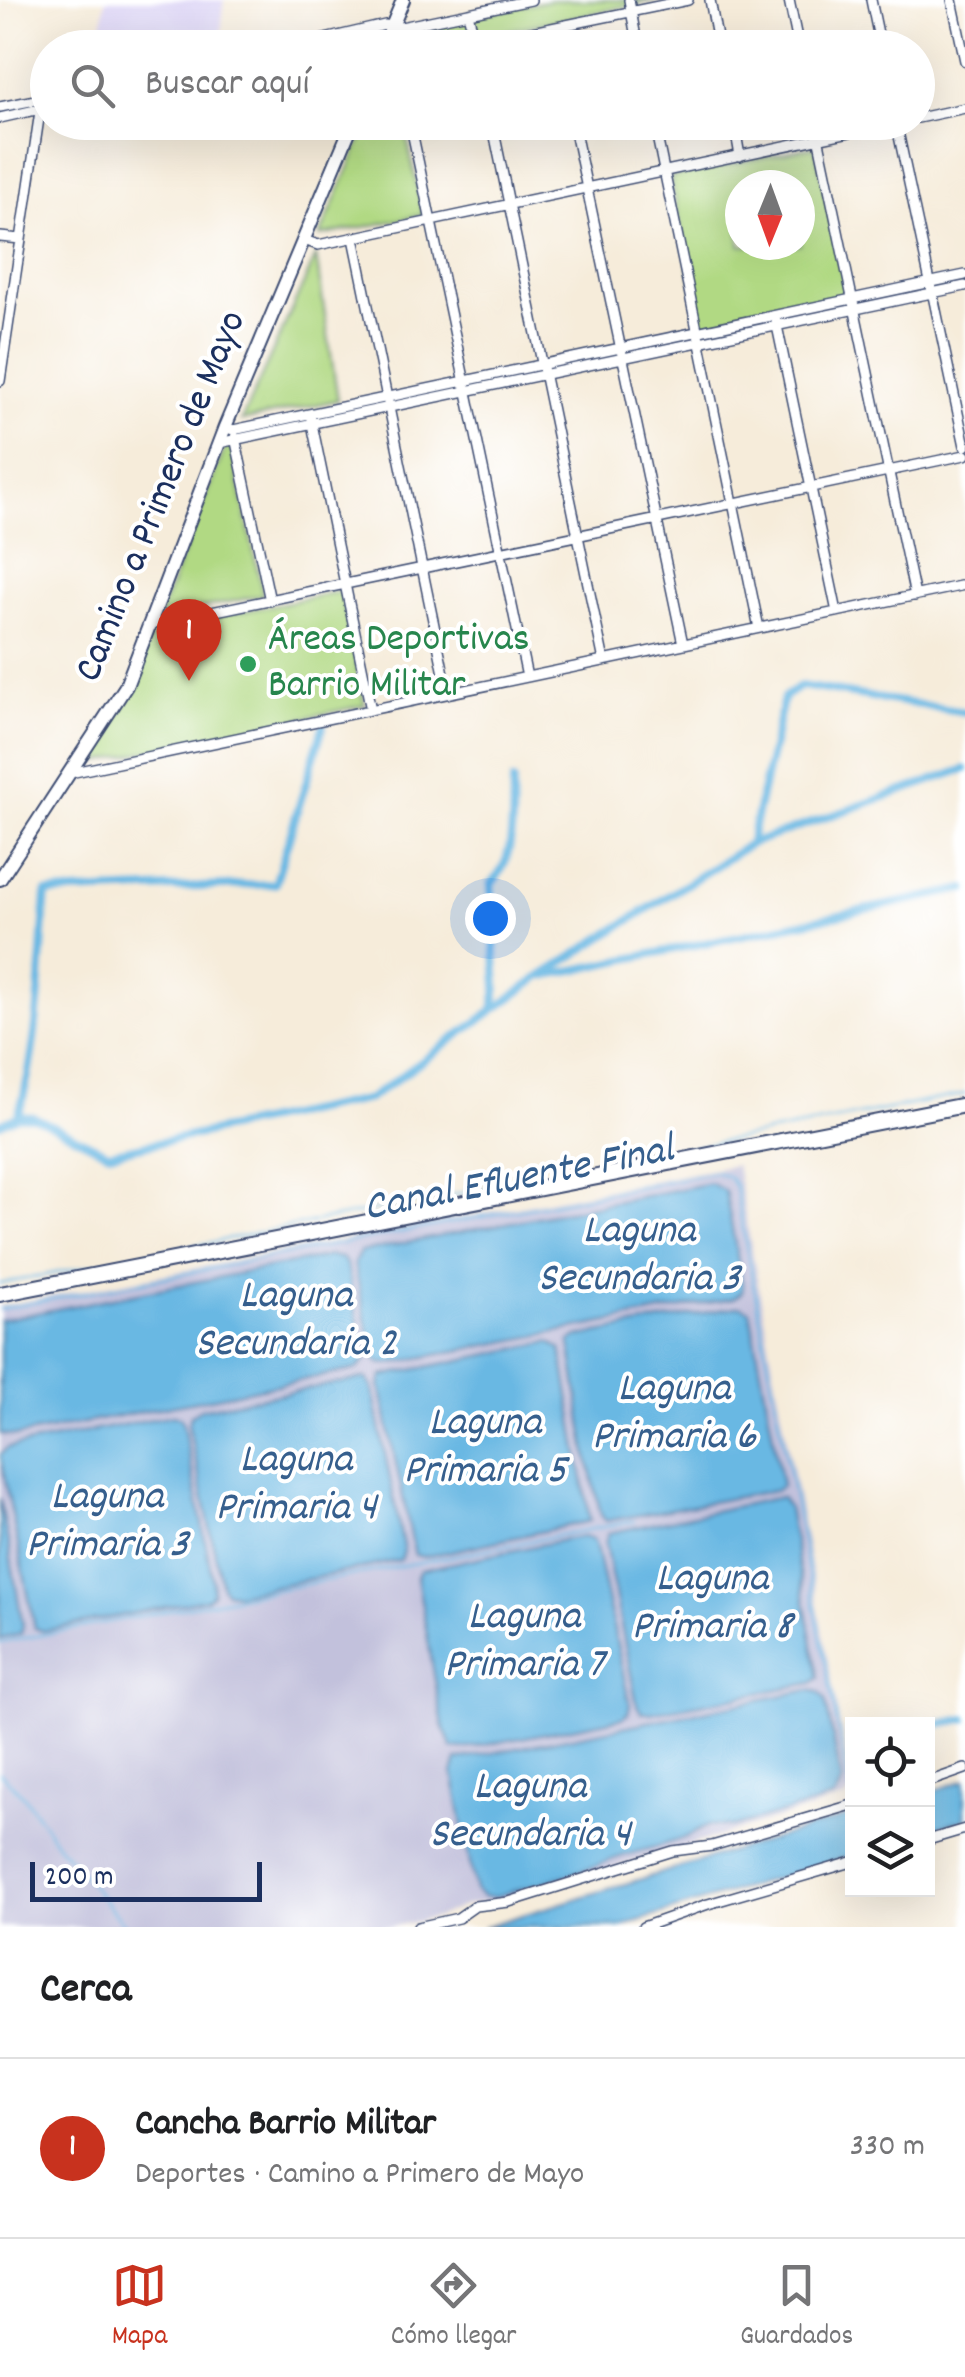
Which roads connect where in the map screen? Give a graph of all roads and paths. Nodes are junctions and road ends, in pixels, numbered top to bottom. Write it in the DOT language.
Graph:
graph roads {
  1 [pos="403,0"];
  2 [pos="531,0"];
  3 [pos="628,0"];
  4 [pos="688,0"];
  5 [pos="710,0"];
  6 [pos="790,0"];
  7 [pos="870,0"];
  8 [pos="952,0"];
  9 [pos="631,12"];
  10 [pos="468,13"];
  11 [pos="392,26"];
  12 [pos="554,28"];
  13 [pos="373,30"];
  14 [pos="390,30"];
  15 [pos="472,30"];
  16 [pos="545,30"];
  17 [pos="634,30"];
  18 [pos="716,30"];
  19 [pos="796,30"];
  20 [pos="876,30"];
  21 [pos="965,61"];
  22 [pos="30,104"];
  23 [pos="0,107"];
  24 [pos="30,107"];
  25 [pos="965,108"];
  26 [pos="935,114"];
  27 [pos="0,118"];
  28 [pos="37,140"];
  29 [pos="345,140"];
  30 [pos="414,140"];
  31 [pos="496,140"];
  32 [pos="578,140"];
  33 [pos="658,140"];
  34 [pos="737,140"];
  35 [pos="814,140"];
  36 [pos="819,140"];
  37 [pos="901,140"];
  38 [pos="740,156"];
  39 [pos="664,172"];
  40 [pos="587,188"];
  41 [pos="509,205"];
  42 [pos="432,221"];
  43 [pos="0,236"];
  44 [pos="354,238"];
  45 [pos="21,239"];
  46 [pos="304,240"];
  47 [pos="965,275"];
  48 [pos="965,286"];
  49 [pos="931,288"];
  50 [pos="853,304"];
  51 [pos="5,309"];
  52 [pos="776,320"];
  53 [pos="698,337"];
  54 [pos="620,353"];
  55 [pos="543,369"];
  56 [pos="0,381"];
  57 [pos="466,386"];
  58 [pos="388,402"];
  59 [pos="311,418"];
  60 [pos="231,432"];
  61 [pos="965,446"];
  62 [pos="965,454"];
  63 [pos="888,471"];
  64 [pos="811,487"];
  65 [pos="733,504"];
  66 [pos="658,520"];
  67 [pos="578,536"];
  68 [pos="500,552"];
  69 [pos="422,569"];
  70 [pos="345,585"];
  71 [pos="965,585"];
  72 [pos="915,596"];
  73 [pos="270,601"];
  74 [pos="838,612"];
  75 [pos="149,625"];
  76 [pos="760,628"];
  77 [pos="682,644"];
  78 [pos="604,661"];
  79 [pos="526,677"];
  80 [pos="448,694"];
  81 [pos="371,710"];
  82 [pos="70,773"];
  83 [pos="0,878"];
  84 [pos="965,1105"];
  85 [pos="0,1294"];
  86 [pos="965,1770"];
  87 [pos="935,1780"];
  88 [pos="845,1807"];
  89 [pos="965,1829"];
  90 [pos="935,1838"];
  91 [pos="845,1864"];
  92 [pos="418,1927"];
  93 [pos="643,1927"];
  1 -- 11 [label="main road"];
  2 -- 10 [label="street"];
  3 -- 9 [label="street"];
  4 -- 9 [label="street"];
  5 -- 18 [label="street"];
  6 -- 19 [label="street"];
  7 -- 20 [label="street"];
  8 -- 21 [label="street"];
  9 -- 12 [label="street"];
  9 -- 17 [label="street"];
  10 -- 11 [label="street"];
  10 -- 15 [label="street"];
  11 -- 13 [label="street"];
  11 -- 14 [label="main road"];
  12 -- 16 [label="street"];
  22 -- 23 [label="street"];
  24 -- 27 [label="street"];
  25 -- 26 [label="street"];
  28 -- 45 [label="street"];
  29 -- 46 [label="main road, Camino a Primero de Mayo"];
  30 -- 42 [label="street"];
  31 -- 41 [label="street"];
  32 -- 40 [label="street"];
  33 -- 39 [label="street"];
  34 -- 38 [label="street"];
  35 -- 38 [label="street"];
  36 -- 50 [label="street"];
  37 -- 49 [label="street"];
  38 -- 39 [label="street"];
  39 -- 40 [label="street"];
  39 -- 53 [label="street"];
  40 -- 41 [label="street"];
  40 -- 54 [label="street"];
  41 -- 42 [label="street"];
  41 -- 55 [label="street"];
  42 -- 44 [label="street"];
  42 -- 57 [label="street"];
  43 -- 45 [label="street"];
  44 -- 46 [label="street"];
  44 -- 58 [label="street"];
  45 -- 51 [label="street"];
  46 -- 60 [label="main road, Camino a Primero de Mayo"];
  47 -- 49 [label="street"];
  48 -- 49 [label="street"];
  49 -- 50 [label="street"];
  49 -- 61 [label="street"];
  50 -- 52 [label="street"];
  50 -- 63 [label="street"];
  51 -- 56 [label="street"];
  52 -- 53 [label="street"];
  52 -- 64 [label="street"];
  53 -- 54 [label="street"];
  53 -- 65 [label="street"];
  54 -- 55 [label="street"];
  54 -- 66 [label="street"];
  55 -- 57 [label="street"];
  55 -- 67 [label="street"];
  57 -- 58 [label="street"];
  57 -- 68 [label="street"];
  58 -- 59 [label="street"];
  58 -- 69 [label="street"];
  59 -- 60 [label="street"];
  59 -- 70 [label="street"];
  60 -- 73 [label="street"];
  60 -- 75 [label="main road, Camino a Primero de Mayo"];
  62 -- 63 [label="street"];
  63 -- 64 [label="street"];
  63 -- 72 [label="street"];
  64 -- 65 [label="street"];
  64 -- 74 [label="street"];
  65 -- 66 [label="street"];
  65 -- 76 [label="street"];
  66 -- 67 [label="street"];
  66 -- 77 [label="street"];
  67 -- 68 [label="street"];
  67 -- 78 [label="street"];
  68 -- 69 [label="street"];
  68 -- 79 [label="street"];
  69 -- 70 [label="street"];
  69 -- 80 [label="street"];
  70 -- 73 [label="street"];
  70 -- 81 [label="street"];
  71 -- 72 [label="street"];
  72 -- 74 [label="street"];
  73 -- 75 [label="street"];
  74 -- 76 [label="street"];
  75 -- 82 [label="main road, Camino a Primero de Mayo"];
  76 -- 77 [label="street"];
  77 -- 78 [label="street"];
  78 -- 79 [label="street"];
  79 -- 80 [label="street"];
  80 -- 81 [label="street"];
  81 -- 82 [label="street"];
  82 -- 83 [label="main road, Camino a Primero de Mayo"];
  84 -- 85 [label="main road"];
  86 -- 87 [label="street"];
  88 -- 92 [label="street"];
  89 -- 90 [label="street"];
  91 -- 93 [label="street"];
}
